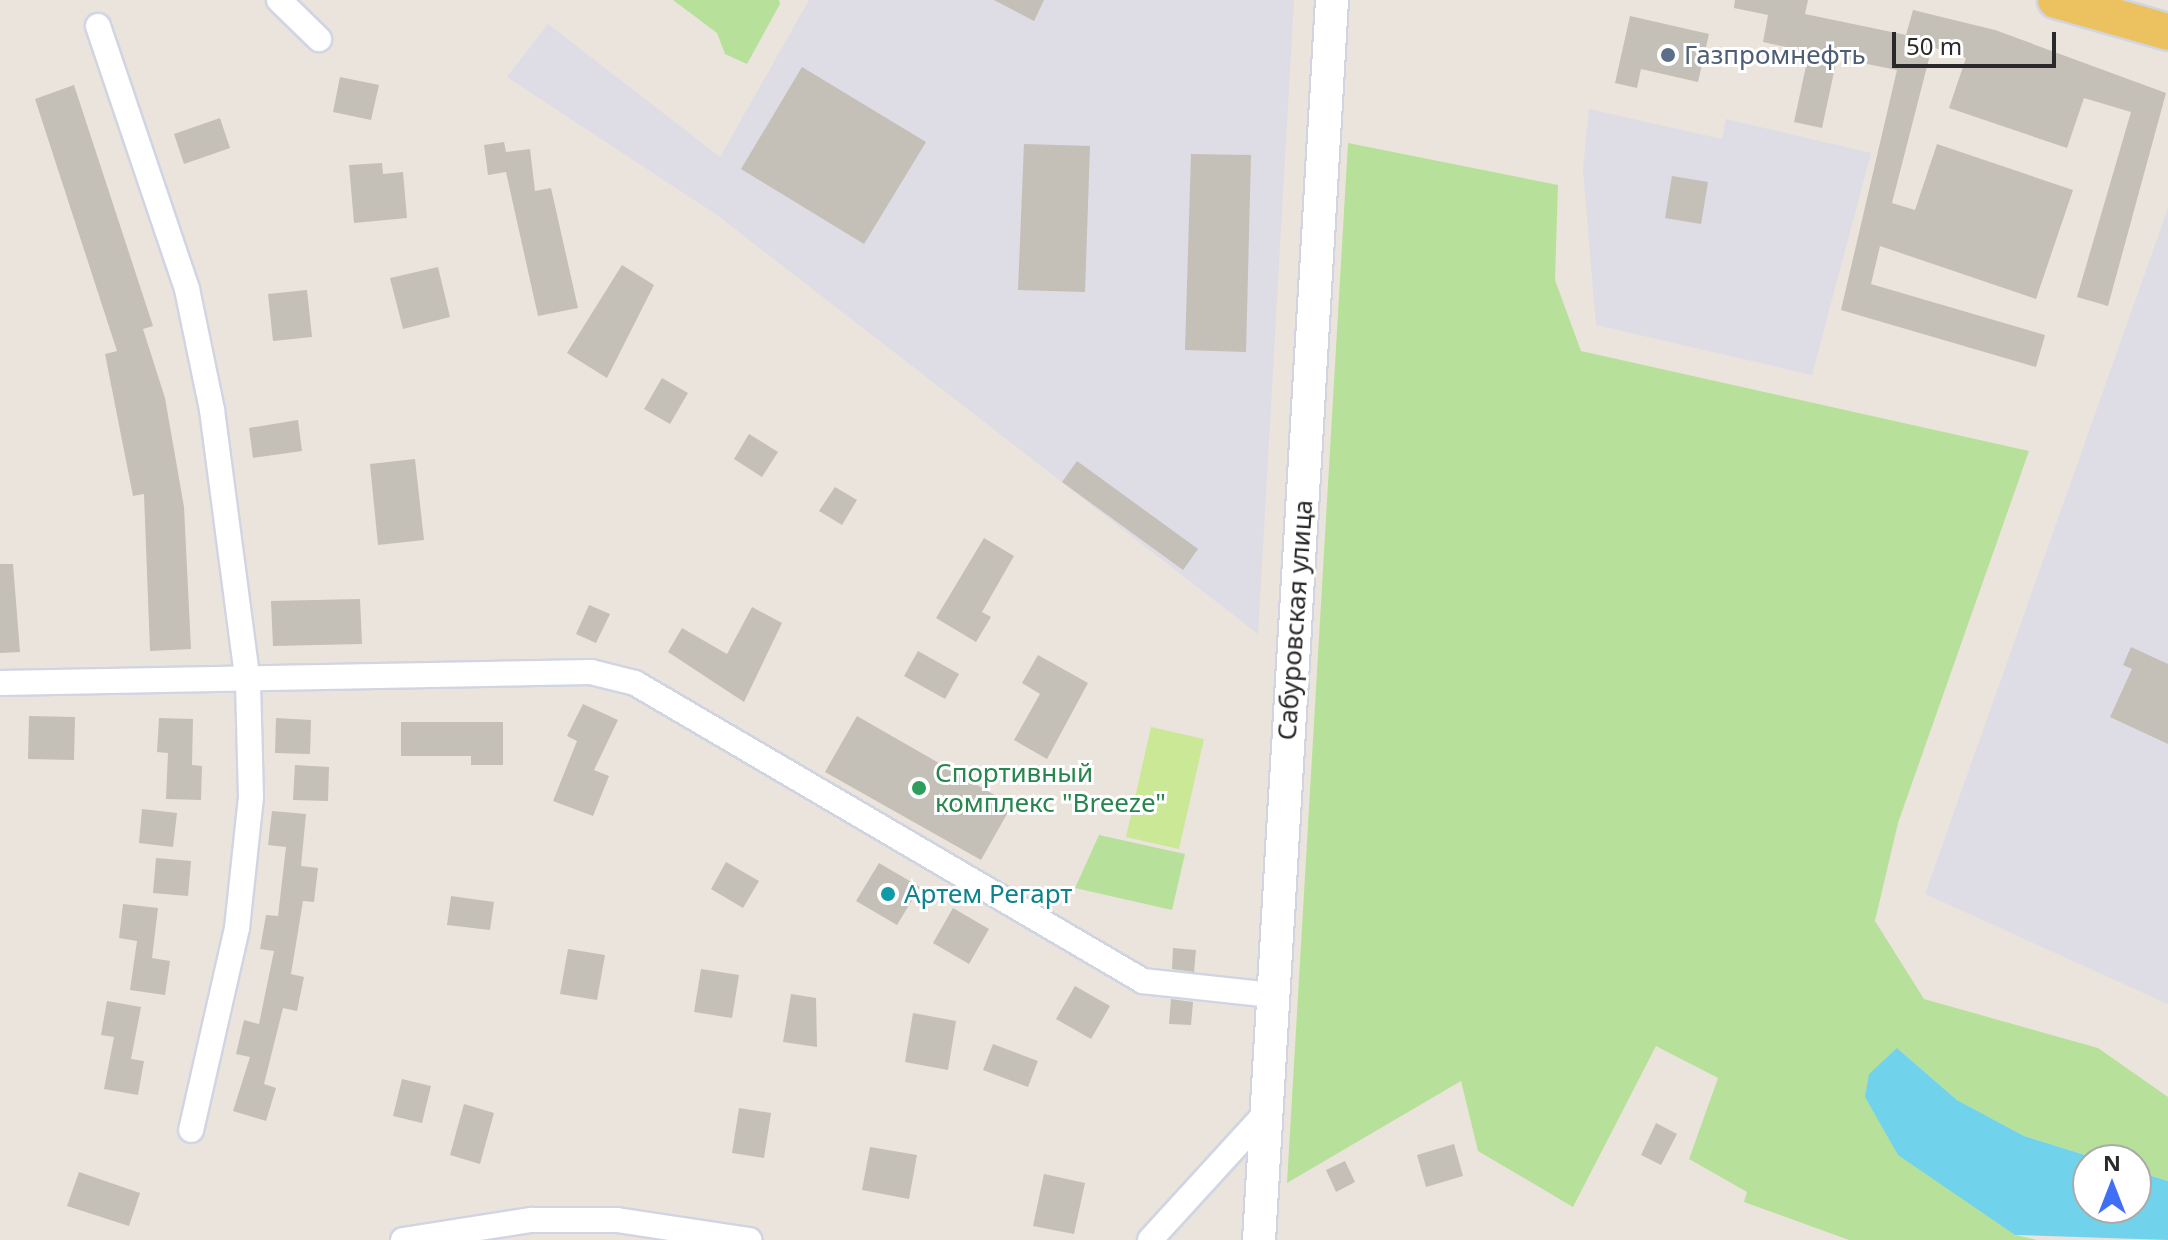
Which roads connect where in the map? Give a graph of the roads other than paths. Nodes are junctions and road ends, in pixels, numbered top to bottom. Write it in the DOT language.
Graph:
graph roads {
  1 [pos="279,0"];
  2 [pos="1332,0"];
  3 [pos="2056,0"];
  4 [pos="98,26"];
  5 [pos="2168,32"];
  6 [pos="319,39"];
  7 [pos="0,683"];
  8 [pos="248,683"];
  9 [pos="1271,995"];
  10 [pos="1264,1115"];
  11 [pos="191,1130"];
  12 [pos="403,1240"];
  13 [pos="749,1240"];
  14 [pos="1150,1240"];
  15 [pos="1259,1240"];
  1 -- 6 [label="street"];
  2 -- 9 [label="street, Сабуровская улица"];
  3 -- 5 [label="main road"];
  4 -- 8 [label="street"];
  7 -- 8 [label="street"];
  8 -- 9 [label="street"];
  8 -- 11 [label="street"];
  9 -- 10 [label="street, Сабуровская улица"];
  10 -- 14 [label="street"];
  10 -- 15 [label="street, Сабуровская улица"];
  12 -- 13 [label="street"];
}
